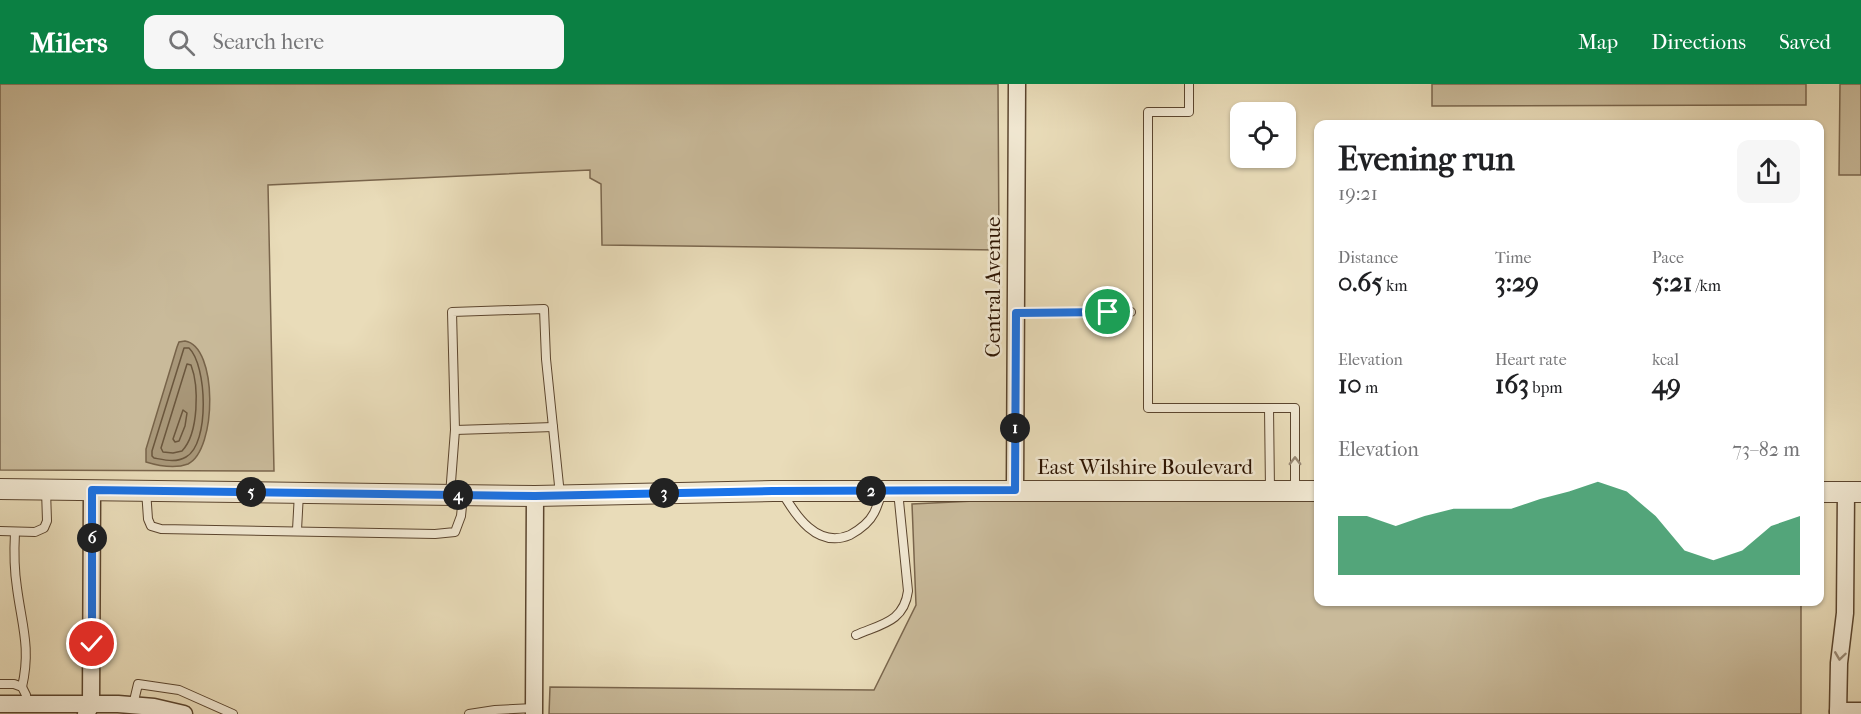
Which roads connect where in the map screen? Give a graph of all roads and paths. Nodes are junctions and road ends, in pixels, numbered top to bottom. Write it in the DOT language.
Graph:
graph roads {
  1 [pos="1017,84"];
  2 [pos="1189,84"];
  3 [pos="1131,312"];
  4 [pos="1016,313"];
  5 [pos="1269,408"];
  6 [pos="553,427"];
  7 [pos="455,430"];
  8 [pos="0,489"];
  9 [pos="46,490"];
  10 [pos="92,490"];
  11 [pos="146,490"];
  12 [pos="1015,490"];
  13 [pos="782,491"];
  14 [pos="890,491"];
  15 [pos="1270,491"];
  16 [pos="1295,491"];
  17 [pos="1314,491"];
  18 [pos="1824,492"];
  19 [pos="1853,492"];
  20 [pos="299,493"];
  21 [pos="456,495"];
  22 [pos="535,496"];
  23 [pos="560,496"];
  24 [pos="297,530"];
  25 [pos="0,531"];
  26 [pos="15,532"];
  27 [pos="856,635"];
  28 [pos="0,684"];
  29 [pos="22,687"];
  30 [pos="0,705"];
  31 [pos="27,705"];
  32 [pos="133,705"];
  33 [pos="89,709"];
  34 [pos="534,711"];
  35 [pos="1861,711"];
  36 [pos="1838,713"];
  37 [pos="184,714"];
  38 [pos="233,714"];
  39 [pos="469,714"];
  1 -- 4 [label="street, Central Avenue"];
  2 -- 5 [label="lane"];
  3 -- 4 [label="lane"];
  4 -- 12 [label="street, Central Avenue"];
  5 -- 15 [label="lane"];
  16 -- 5 [label="lane, one-way"];
  6 -- 7 [label="lane"];
  6 -- 7 [label="lane"];
  6 -- 23 [label="lane"];
  7 -- 21 [label="lane"];
  8 -- 9 [label="street, East Wilshire Boulevard"];
  9 -- 10 [label="street, East Wilshire Boulevard"];
  9 -- 26 [label="lane"];
  10 -- 11 [label="street, East Wilshire Boulevard"];
  10 -- 33 [label="street"];
  11 -- 20 [label="street, East Wilshire Boulevard"];
  11 -- 24 [label="lane"];
  12 -- 14 [label="street, East Wilshire Boulevard"];
  12 -- 15 [label="street, East Wilshire Boulevard"];
  13 -- 14 [label="street, East Wilshire Boulevard"];
  13 -- 14 [label="lane"];
  13 -- 23 [label="street, East Wilshire Boulevard"];
  14 -- 27 [label="lane"];
  15 -- 16 [label="street, East Wilshire Boulevard"];
  16 -- 17 [label="street, East Wilshire Boulevard"];
  18 -- 19 [label="street"];
  19 -- 36 [label="street, one-way"];
  20 -- 21 [label="street, East Wilshire Boulevard"];
  20 -- 24 [label="lane"];
  21 -- 22 [label="street, East Wilshire Boulevard"];
  21 -- 24 [label="lane"];
  22 -- 23 [label="street, East Wilshire Boulevard"];
  22 -- 34 [label="street"];
  25 -- 26 [label="lane"];
  26 -- 29 [label="lane"];
  28 -- 29 [label="lane"];
  29 -- 31 [label="lane"];
  30 -- 31 [label="street"];
  31 -- 33 [label="street"];
  32 -- 33 [label="street"];
  32 -- 37 [label="street"];
  32 -- 38 [label="lane"];
  34 -- 39 [label="lane"];
  35 -- 36 [label="street"];
}
